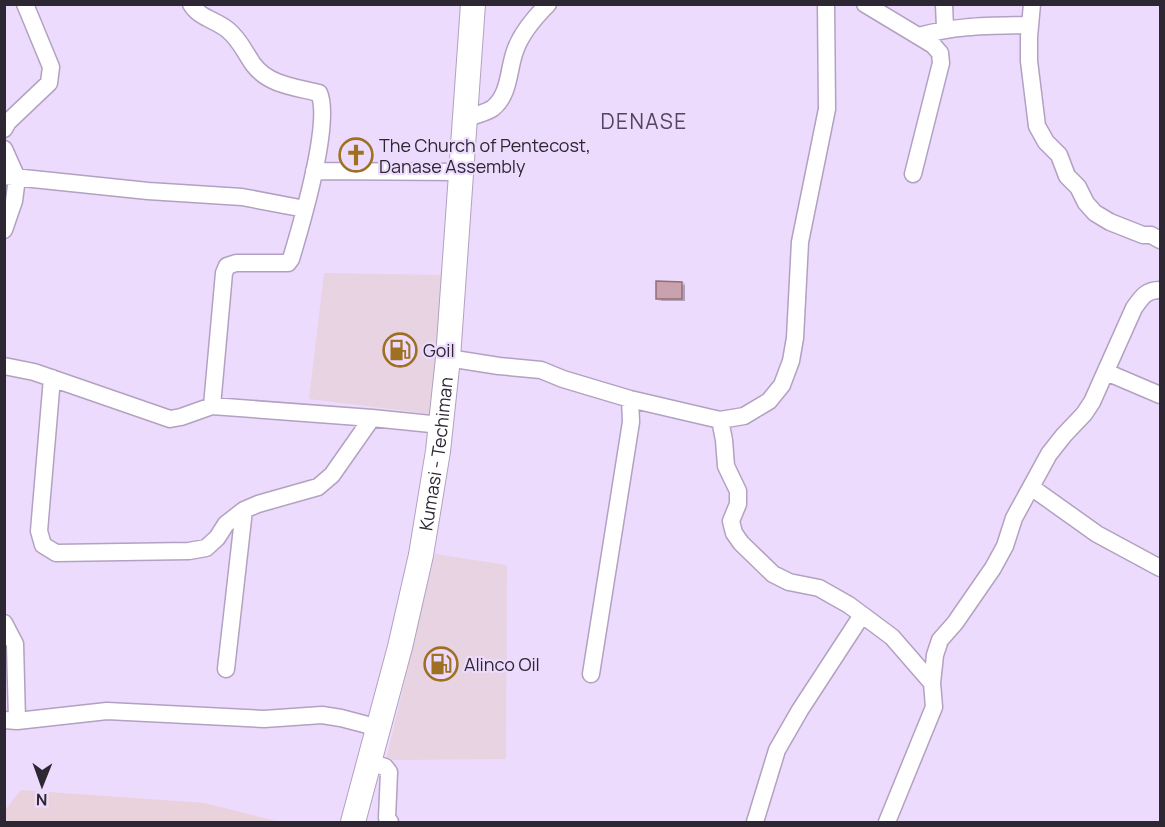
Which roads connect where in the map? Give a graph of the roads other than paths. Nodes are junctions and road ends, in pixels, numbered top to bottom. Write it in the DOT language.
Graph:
graph roads {
  1 [pos="26,4"];
  2 [pos="191,4"];
  3 [pos="473,4"];
  4 [pos="548,4"];
  5 [pos="826,4"];
  6 [pos="865,4"];
  7 [pos="944,4"];
  8 [pos="1032,4"];
  9 [pos="1030,25"];
  10 [pos="945,28"];
  11 [pos="919,36"];
  12 [pos="466,118"];
  13 [pos="4,129"];
  14 [pos="4,149"];
  15 [pos="314,171"];
  16 [pos="462,172"];
  17 [pos="913,174"];
  18 [pos="11,177"];
  19 [pos="305,209"];
  20 [pos="4,230"];
  21 [pos="1161,240"];
  22 [pos="1161,290"];
  23 [pos="448,358"];
  24 [pos="4,366"];
  25 [pos="1106,372"];
  26 [pos="51,378"];
  27 [pos="1161,395"];
  28 [pos="630,399"];
  29 [pos="212,406"];
  30 [pos="372,418"];
  31 [pos="720,420"];
  32 [pos="441,425"];
  33 [pos="1032,487"];
  34 [pos="244,510"];
  35 [pos="1161,568"];
  36 [pos="862,615"];
  37 [pos="4,623"];
  38 [pos="226,669"];
  39 [pos="591,674"];
  40 [pos="932,683"];
  41 [pos="11,721"];
  42 [pos="379,728"];
  43 [pos="369,762"];
  44 [pos="353,822"];
  45 [pos="390,822"];
  46 [pos="755,822"];
  47 [pos="887,822"];
  1 -- 13 [label="street"];
  2 -- 15 [label="street"];
  3 -- 12 [label="highway, Kumasi - Techiman"];
  4 -- 12 [label="street"];
  5 -- 31 [label="street"];
  6 -- 11 [label="street"];
  7 -- 10 [label="street"];
  8 -- 9 [label="street"];
  9 -- 10 [label="street"];
  9 -- 21 [label="street"];
  10 -- 11 [label="street"];
  11 -- 17 [label="street"];
  12 -- 16 [label="highway, Kumasi - Techiman"];
  14 -- 18 [label="street"];
  15 -- 16 [label="street"];
  15 -- 19 [label="street"];
  16 -- 23 [label="highway, Kumasi - Techiman"];
  18 -- 19 [label="street"];
  18 -- 20 [label="street"];
  19 -- 29 [label="street"];
  22 -- 25 [label="street"];
  23 -- 28 [label="street"];
  23 -- 32 [label="highway, Kumasi - Techiman"];
  24 -- 26 [label="street"];
  25 -- 27 [label="street"];
  25 -- 33 [label="street"];
  26 -- 29 [label="street"];
  26 -- 34 [label="street"];
  28 -- 31 [label="street"];
  28 -- 39 [label="street"];
  29 -- 30 [label="street"];
  30 -- 32 [label="street"];
  30 -- 34 [label="street"];
  31 -- 36 [label="street"];
  32 -- 42 [label="highway, Kumasi - Techiman"];
  33 -- 35 [label="street"];
  33 -- 40 [label="street"];
  34 -- 38 [label="street"];
  36 -- 40 [label="street"];
  36 -- 46 [label="street"];
  37 -- 41 [label="street"];
  40 -- 47 [label="street"];
  41 -- 42 [label="street"];
  42 -- 43 [label="highway, Kumasi - Techiman"];
  43 -- 44 [label="highway, Kumasi - Techiman"];
  43 -- 45 [label="street"];
}
